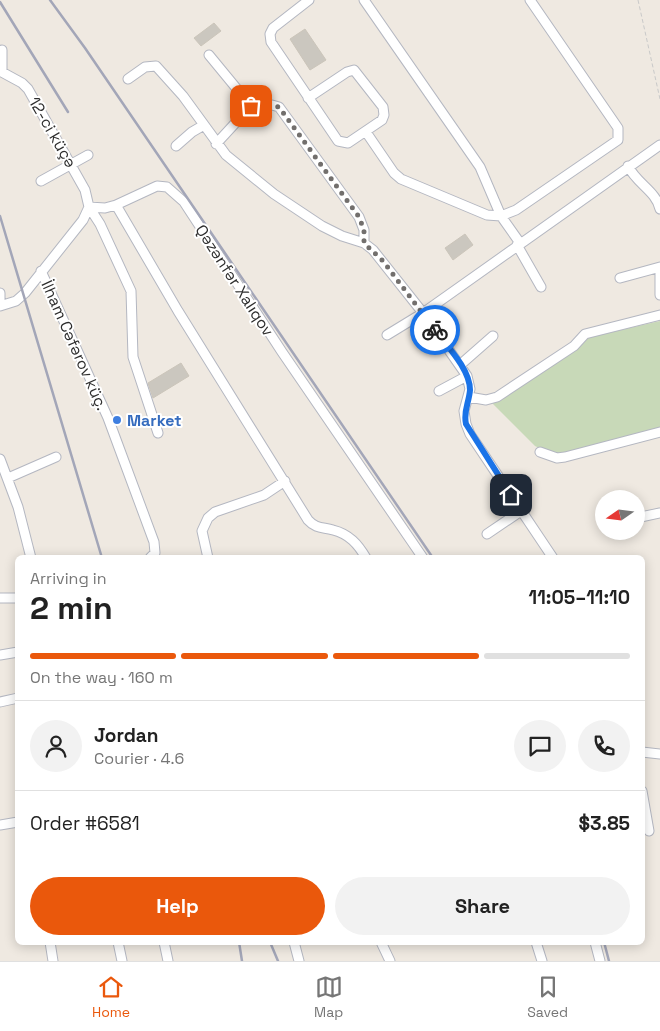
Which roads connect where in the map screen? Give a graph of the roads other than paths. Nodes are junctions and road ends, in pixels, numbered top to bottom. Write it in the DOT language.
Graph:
graph roads {
  1 [pos="309,0"];
  2 [pos="364,0"];
  3 [pos="530,0"];
  4 [pos="2,50"];
  5 [pos="210,55"];
  6 [pos="1,71"];
  7 [pos="128,79"];
  8 [pos="308,98"];
  9 [pos="251,106"];
  10 [pos="204,126"];
  11 [pos="366,132"];
  12 [pos="216,144"];
  13 [pos="660,145"];
  14 [pos="176,146"];
  15 [pos="88,155"];
  16 [pos="72,165"];
  17 [pos="628,166"];
  18 [pos="40,181"];
  19 [pos="116,205"];
  20 [pos="88,206"];
  21 [pos="660,209"];
  22 [pos="501,216"];
  23 [pos="364,243"];
  24 [pos="518,244"];
  25 [pos="41,271"];
  26 [pos="620,278"];
  27 [pos="541,286"];
  28 [pos="0,293"];
  29 [pos="660,295"];
  30 [pos="0,306"];
  31 [pos="423,313"];
  32 [pos="660,314"];
  33 [pos="387,336"];
  34 [pos="493,336"];
  35 [pos="460,365"];
  36 [pos="466,376"];
  37 [pos="439,391"];
  38 [pos="469,397"];
  39 [pos="158,432"];
  40 [pos="660,432"];
  41 [pos="540,452"];
  42 [pos="56,457"];
  43 [pos="0,459"];
  44 [pos="8,478"];
  45 [pos="285,481"];
  46 [pos="521,511"];
  47 [pos="660,513"];
  48 [pos="645,516"];
  49 [pos="487,534"];
  50 [pos="30,555"];
  51 [pos="154,555"];
  52 [pos="207,555"];
  53 [pos="364,555"];
  54 [pos="421,555"];
  55 [pos="552,555"];
  56 [pos="0,598"];
  57 [pos="15,598"];
  58 [pos="15,652"];
  59 [pos="0,655"];
  60 [pos="15,699"];
  61 [pos="0,702"];
  62 [pos="645,752"];
  63 [pos="660,754"];
  64 [pos="645,808"];
  65 [pos="15,822"];
  66 [pos="0,825"];
  67 [pos="649,831"];
  68 [pos="50,945"];
  69 [pos="119,945"];
  70 [pos="165,945"];
  71 [pos="295,945"];
  72 [pos="382,945"];
  73 [pos="537,945"];
  74 [pos="596,945"];
  75 [pos="53,961"];
  76 [pos="122,961"];
  77 [pos="168,961"];
  78 [pos="299,961"];
  79 [pos="390,961"];
  80 [pos="542,961"];
  81 [pos="600,961"];
  1 -- 8 [label="street"];
  2 -- 22 [label="street"];
  3 -- 22 [label="street"];
  4 -- 6 [label="street"];
  5 -- 9 [label="street"];
  6 -- 16 [label="street, 12-ci küçə"];
  7 -- 10 [label="street"];
  8 -- 11 [label="street"];
  8 -- 11 [label="street"];
  9 -- 12 [label="street"];
  9 -- 23 [label="street"];
  10 -- 12 [label="street"];
  10 -- 14 [label="street"];
  11 -- 22 [label="street"];
  12 -- 23 [label="street"];
  13 -- 17 [label="street"];
  15 -- 16 [label="street"];
  16 -- 18 [label="street"];
  16 -- 20 [label="street, 12-ci küçə"];
  17 -- 21 [label="street"];
  17 -- 24 [label="street"];
  19 -- 20 [label="street, Qəzənfər Xalıqov"];
  19 -- 45 [label="street"];
  19 -- 54 [label="street, Qəzənfər Xalıqov"];
  20 -- 25 [label="street"];
  20 -- 39 [label="street, 12-ci küçə"];
  22 -- 24 [label="street"];
  23 -- 31 [label="street"];
  24 -- 27 [label="street"];
  24 -- 31 [label="street"];
  25 -- 30 [label="street"];
  25 -- 51 [label="street, İlham Cəfərov küç."];
  26 -- 29 [label="street"];
  28 -- 30 [label="street"];
  31 -- 33 [label="street"];
  31 -- 35 [label="street"];
  32 -- 38 [label="street"];
  34 -- 35 [label="street"];
  35 -- 36 [label="street"];
  36 -- 37 [label="street"];
  36 -- 38 [label="street"];
  38 -- 46 [label="street"];
  40 -- 41 [label="street"];
  42 -- 44 [label="street"];
  43 -- 44 [label="street"];
  44 -- 50 [label="street"];
  45 -- 52 [label="street"];
  45 -- 53 [label="street"];
  46 -- 49 [label="street"];
  46 -- 55 [label="street"];
  47 -- 48 [label="street"];
  56 -- 57 [label="street"];
  58 -- 59 [label="street"];
  60 -- 61 [label="street"];
  62 -- 63 [label="street"];
  64 -- 67 [label="street"];
  65 -- 66 [label="street"];
  68 -- 75 [label="street"];
  69 -- 76 [label="street"];
  70 -- 77 [label="street"];
  71 -- 78 [label="street"];
  72 -- 79 [label="street"];
  73 -- 80 [label="street"];
  74 -- 81 [label="street"];
}
